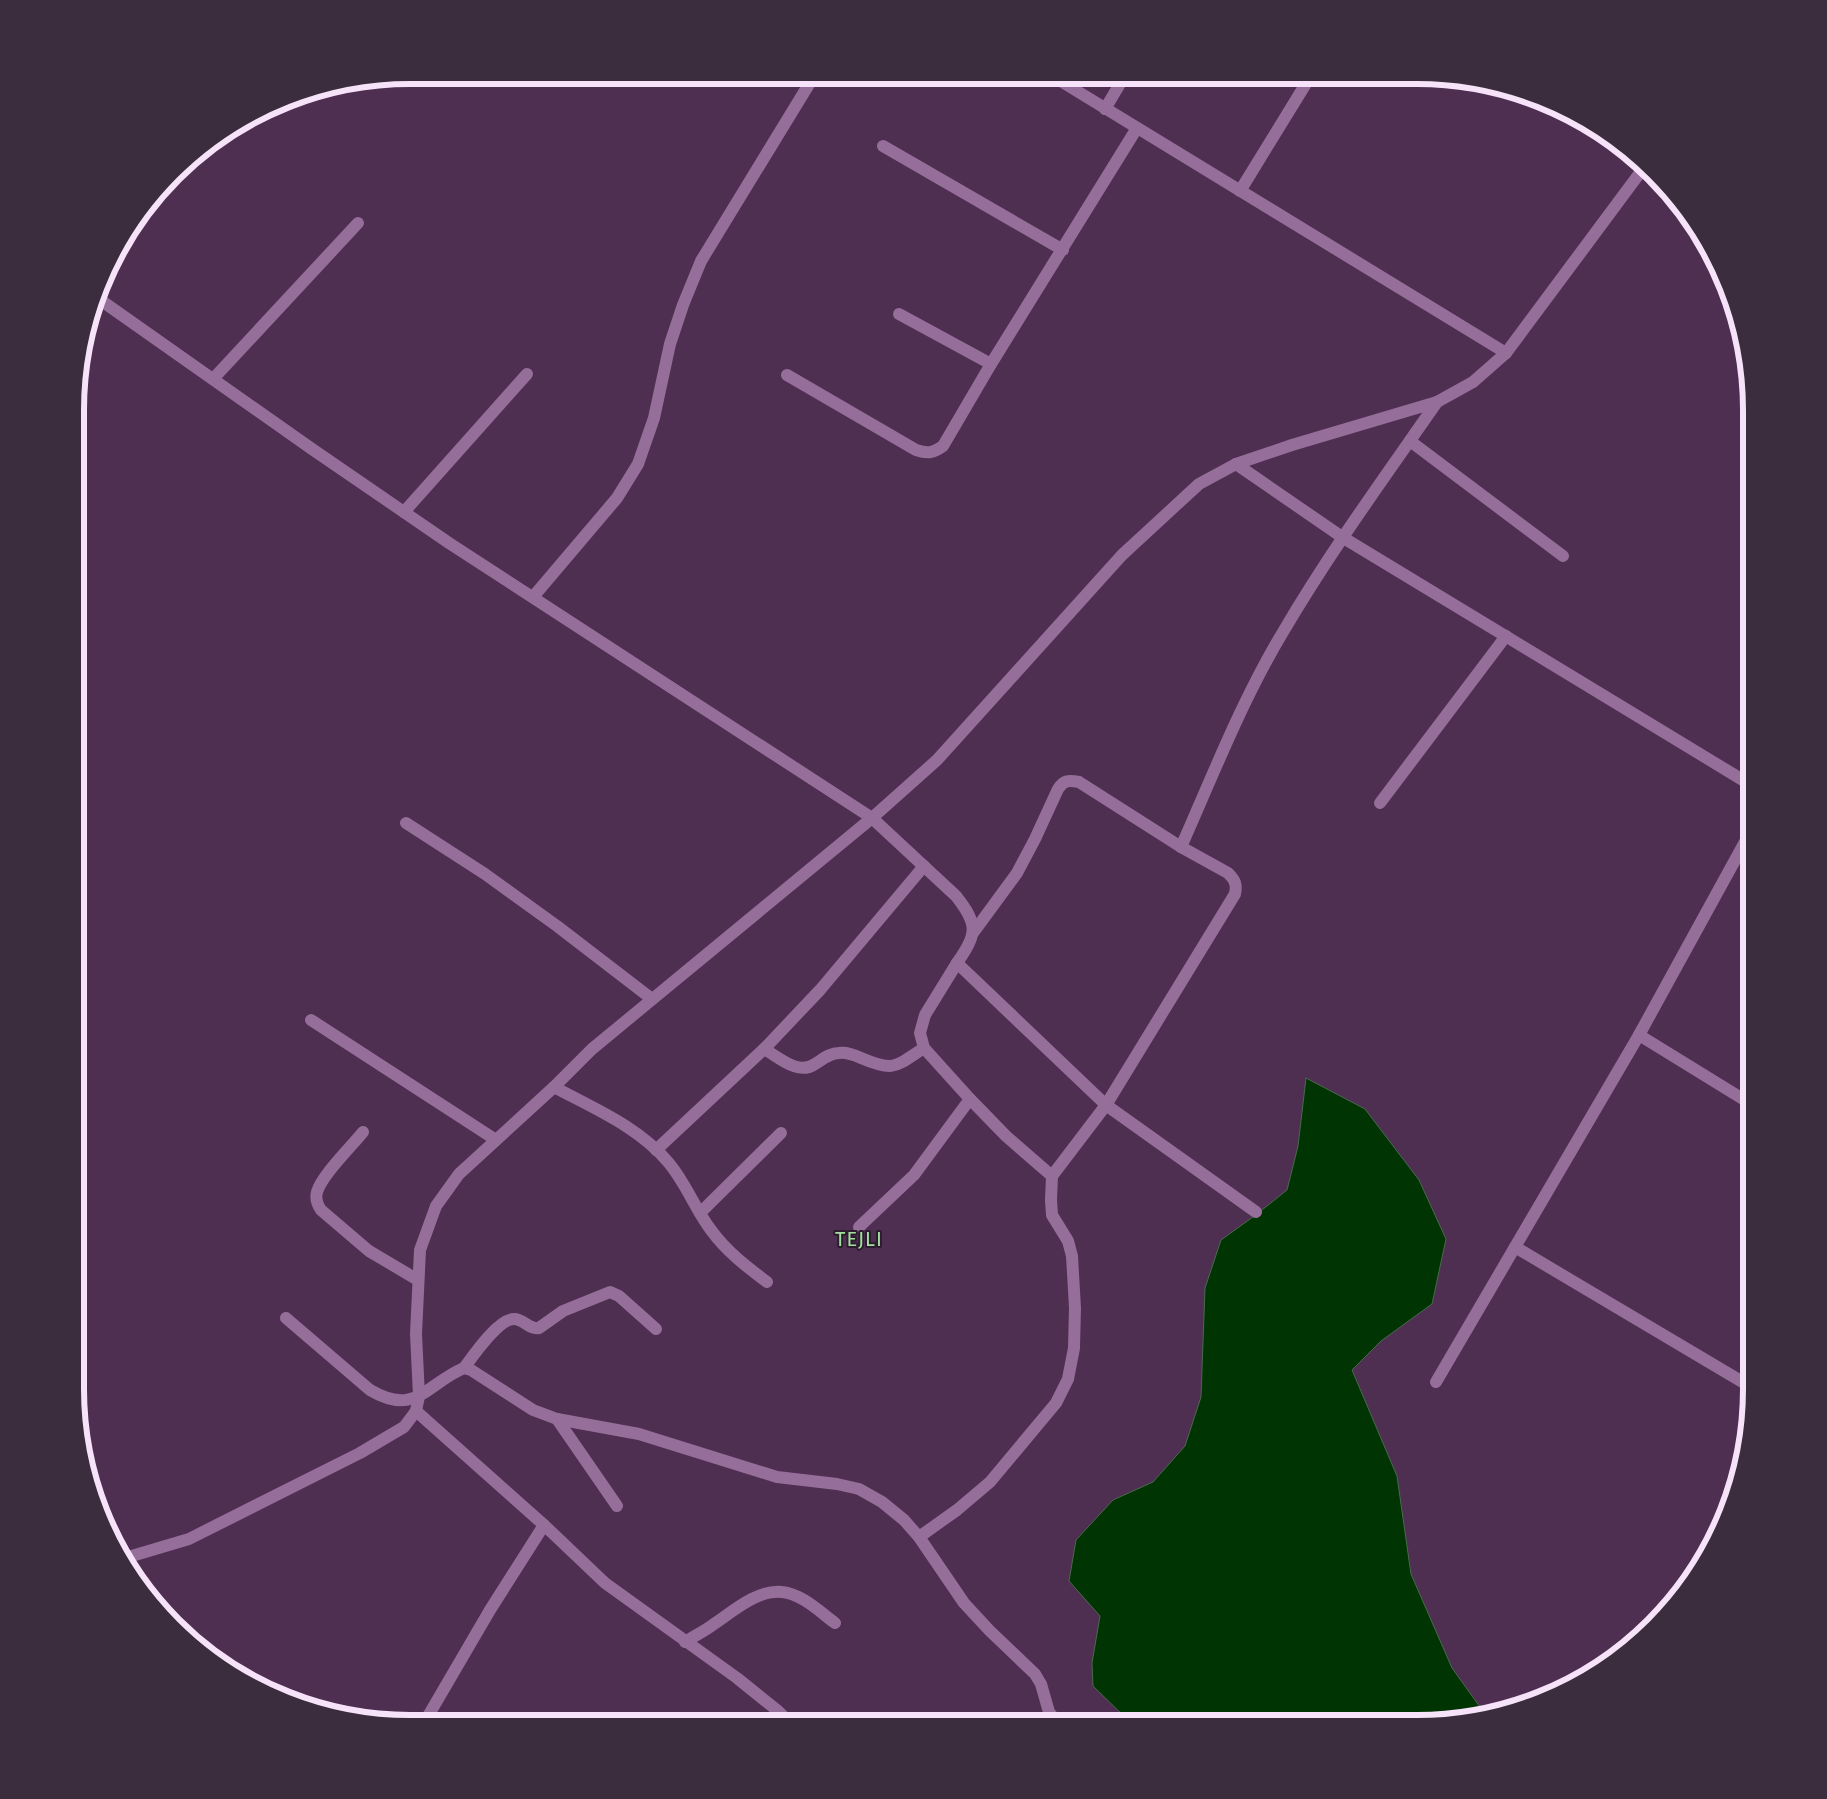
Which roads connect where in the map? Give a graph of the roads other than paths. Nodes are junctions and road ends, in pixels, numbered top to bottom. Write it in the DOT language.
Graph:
graph roads {
  1 [pos="809,84"];
  2 [pos="1065,84"];
  3 [pos="1120,84"];
  4 [pos="1306,84"];
  5 [pos="1105,109"];
  6 [pos="1137,128"];
  7 [pos="884,146"];
  8 [pos="1640,172"];
  9 [pos="1240,191"];
  10 [pos="358,224"];
  11 [pos="1063,250"];
  12 [pos="102,301"];
  13 [pos="899,314"];
  14 [pos="1506,353"];
  15 [pos="991,364"];
  16 [pos="527,374"];
  17 [pos="787,375"];
  18 [pos="213,379"];
  19 [pos="1437,402"];
  20 [pos="1410,441"];
  21 [pos="1236,464"];
  22 [pos="404,512"];
  23 [pos="1342,537"];
  24 [pos="1564,556"];
  25 [pos="533,597"];
  26 [pos="1506,636"];
  27 [pos="1743,780"];
  28 [pos="1380,803"];
  29 [pos="872,818"];
  30 [pos="406,823"];
  31 [pos="1743,846"];
  32 [pos="1181,847"];
  33 [pos="924,866"];
  34 [pos="973,933"];
  35 [pos="957,964"];
  36 [pos="652,999"];
  37 [pos="312,1020"];
  38 [pos="1639,1035"];
  39 [pos="924,1048"];
  40 [pos="764,1049"];
  41 [pos="554,1087"];
  42 [pos="970,1099"];
  43 [pos="1743,1099"];
  44 [pos="1106,1106"];
  45 [pos="363,1132"];
  46 [pos="782,1133"];
  47 [pos="496,1140"];
  48 [pos="656,1150"];
  49 [pos="1052,1176"];
  50 [pos="1256,1212"];
  51 [pos="700,1213"];
  52 [pos="859,1227"];
  53 [pos="1515,1246"];
  54 [pos="418,1280"];
  55 [pos="767,1282"];
  56 [pos="286,1318"];
  57 [pos="656,1329"];
  58 [pos="464,1368"];
  59 [pos="1436,1382"];
  60 [pos="1743,1382"];
  61 [pos="420,1396"];
  62 [pos="416,1411"];
  63 [pos="557,1419"];
  64 [pos="617,1506"];
  65 [pos="544,1525"];
  66 [pos="920,1538"];
  67 [pos="130,1557"];
  68 [pos="836,1623"];
  69 [pos="685,1642"];
  70 [pos="429,1715"];
  71 [pos="782,1715"];
  72 [pos="1052,1715"];
  1 -- 25 [label="street"];
  2 -- 5 [label="street"];
  3 -- 5 [label="street"];
  4 -- 9 [label="street"];
  5 -- 6 [label="street"];
  6 -- 9 [label="street"];
  6 -- 11 [label="street"];
  7 -- 11 [label="street"];
  8 -- 14 [label="street"];
  9 -- 14 [label="street"];
  10 -- 18 [label="street"];
  11 -- 15 [label="street"];
  12 -- 18 [label="street"];
  13 -- 15 [label="street"];
  14 -- 19 [label="street"];
  15 -- 17 [label="street"];
  16 -- 22 [label="street"];
  18 -- 22 [label="street"];
  19 -- 20 [label="street"];
  19 -- 21 [label="street"];
  20 -- 23 [label="street"];
  20 -- 24 [label="street"];
  21 -- 23 [label="street"];
  21 -- 29 [label="street"];
  22 -- 25 [label="street"];
  23 -- 26 [label="street"];
  23 -- 32 [label="street"];
  25 -- 29 [label="street"];
  26 -- 27 [label="street"];
  26 -- 28 [label="street"];
  29 -- 33 [label="street"];
  29 -- 36 [label="street"];
  30 -- 36 [label="street"];
  31 -- 38 [label="street"];
  32 -- 34 [label="street"];
  32 -- 44 [label="street"];
  33 -- 34 [label="street"];
  33 -- 40 [label="street"];
  34 -- 35 [label="street"];
  35 -- 39 [label="street"];
  35 -- 44 [label="street"];
  36 -- 41 [label="street"];
  37 -- 47 [label="street"];
  38 -- 43 [label="street"];
  38 -- 53 [label="street"];
  39 -- 40 [label="street"];
  39 -- 42 [label="street"];
  40 -- 48 [label="street"];
  41 -- 47 [label="street"];
  41 -- 48 [label="street"];
  42 -- 49 [label="street"];
  42 -- 52 [label="street"];
  44 -- 49 [label="street"];
  44 -- 50 [label="street"];
  45 -- 54 [label="street"];
  46 -- 51 [label="street"];
  47 -- 54 [label="street"];
  48 -- 51 [label="street"];
  49 -- 66 [label="street"];
  51 -- 55 [label="street"];
  53 -- 59 [label="street"];
  53 -- 60 [label="street"];
  54 -- 61 [label="street"];
  56 -- 61 [label="street"];
  57 -- 58 [label="street"];
  58 -- 61 [label="street"];
  58 -- 63 [label="street"];
  61 -- 62 [label="street"];
  62 -- 65 [label="street"];
  62 -- 67 [label="street"];
  63 -- 64 [label="street"];
  63 -- 66 [label="street"];
  65 -- 69 [label="street"];
  65 -- 70 [label="street"];
  66 -- 72 [label="street"];
  68 -- 69 [label="street"];
  69 -- 71 [label="street"];
}
